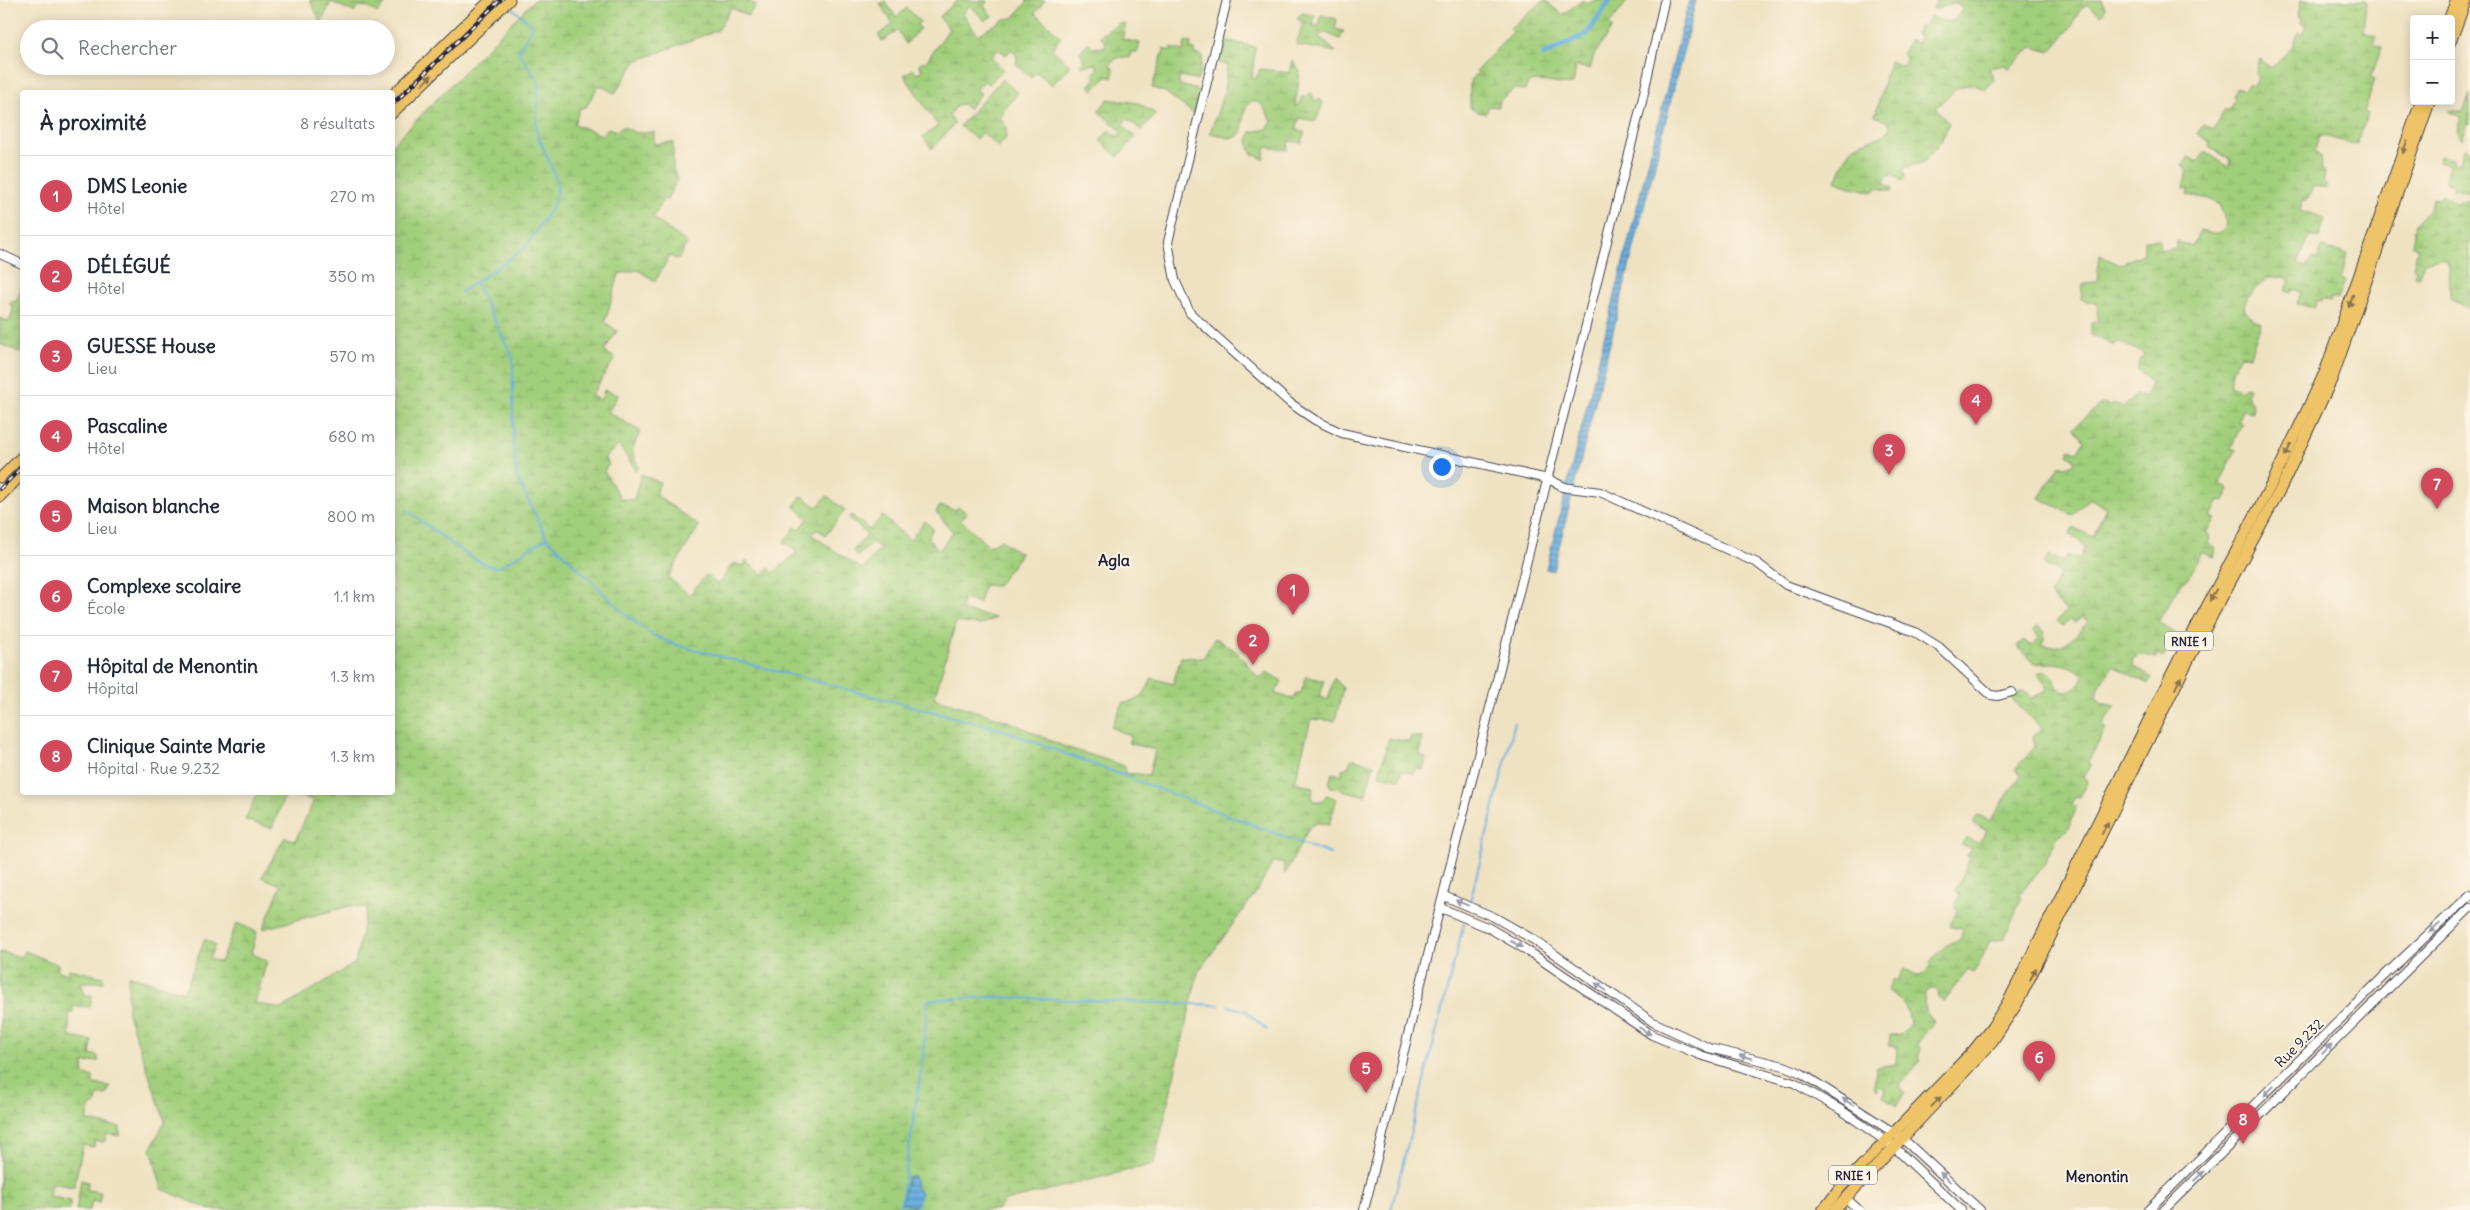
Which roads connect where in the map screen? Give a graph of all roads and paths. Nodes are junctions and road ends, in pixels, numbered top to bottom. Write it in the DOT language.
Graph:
graph roads {
  1 [pos="490,0"];
  2 [pos="510,0"];
  3 [pos="1227,0"];
  4 [pos="2456,0"];
  5 [pos="2466,0"];
  6 [pos="1664,2"];
  7 [pos="2450,15"];
  8 [pos="2455,30"];
  9 [pos="395,92"];
  10 [pos="2420,105"];
  11 [pos="2429,105"];
  12 [pos="395,111"];
  13 [pos="0,254"];
  14 [pos="20,263"];
  15 [pos="20,458"];
  16 [pos="20,477"];
  17 [pos="0,478"];
  18 [pos="1547,481"];
  19 [pos="0,497"];
  20 [pos="2012,692"];
  21 [pos="2470,895"];
  22 [pos="1444,896"];
  23 [pos="1441,908"];
  24 [pos="2470,908"];
  25 [pos="1898,1134"];
  26 [pos="1890,1144"];
  27 [pos="1850,1202"];
  28 [pos="1364,1210"];
  29 [pos="1823,1210"];
  30 [pos="1835,1210"];
  31 [pos="1859,1210"];
  32 [pos="1961,1210"];
  33 [pos="1980,1210"];
  34 [pos="2148,1210"];
  35 [pos="2164,1210"];
  1 -- 9 [label="main road"];
  12 -- 2 [label="main road, one-way"];
  3 -- 18 [label="street"];
  4 -- 7 [label="highway"];
  5 -- 8 [label="highway"];
  6 -- 18 [label="street"];
  10 -- 25 [label="highway, RNIE 1, one-way"];
  25 -- 11 [label="highway, RNIE 1, one-way"];
  13 -- 14 [label="street"];
  15 -- 17 [label="main road"];
  16 -- 19 [label="main road"];
  18 -- 20 [label="street"];
  18 -- 22 [label="street"];
  21 -- 34 [label="street, Rue 9.232, one-way"];
  22 -- 23 [label="street"];
  25 -- 22 [label="street, one-way"];
  23 -- 26 [label="street, one-way"];
  23 -- 28 [label="street"];
  35 -- 24 [label="street, Rue 9.232, one-way"];
  25 -- 26 [label="highway, RNIE 1"];
  33 -- 25 [label="street, one-way"];
  26 -- 29 [label="highway, RNIE 1"];
  26 -- 30 [label="highway, RNIE 1"];
  26 -- 32 [label="street"];
  27 -- 31 [label="street"];
}
